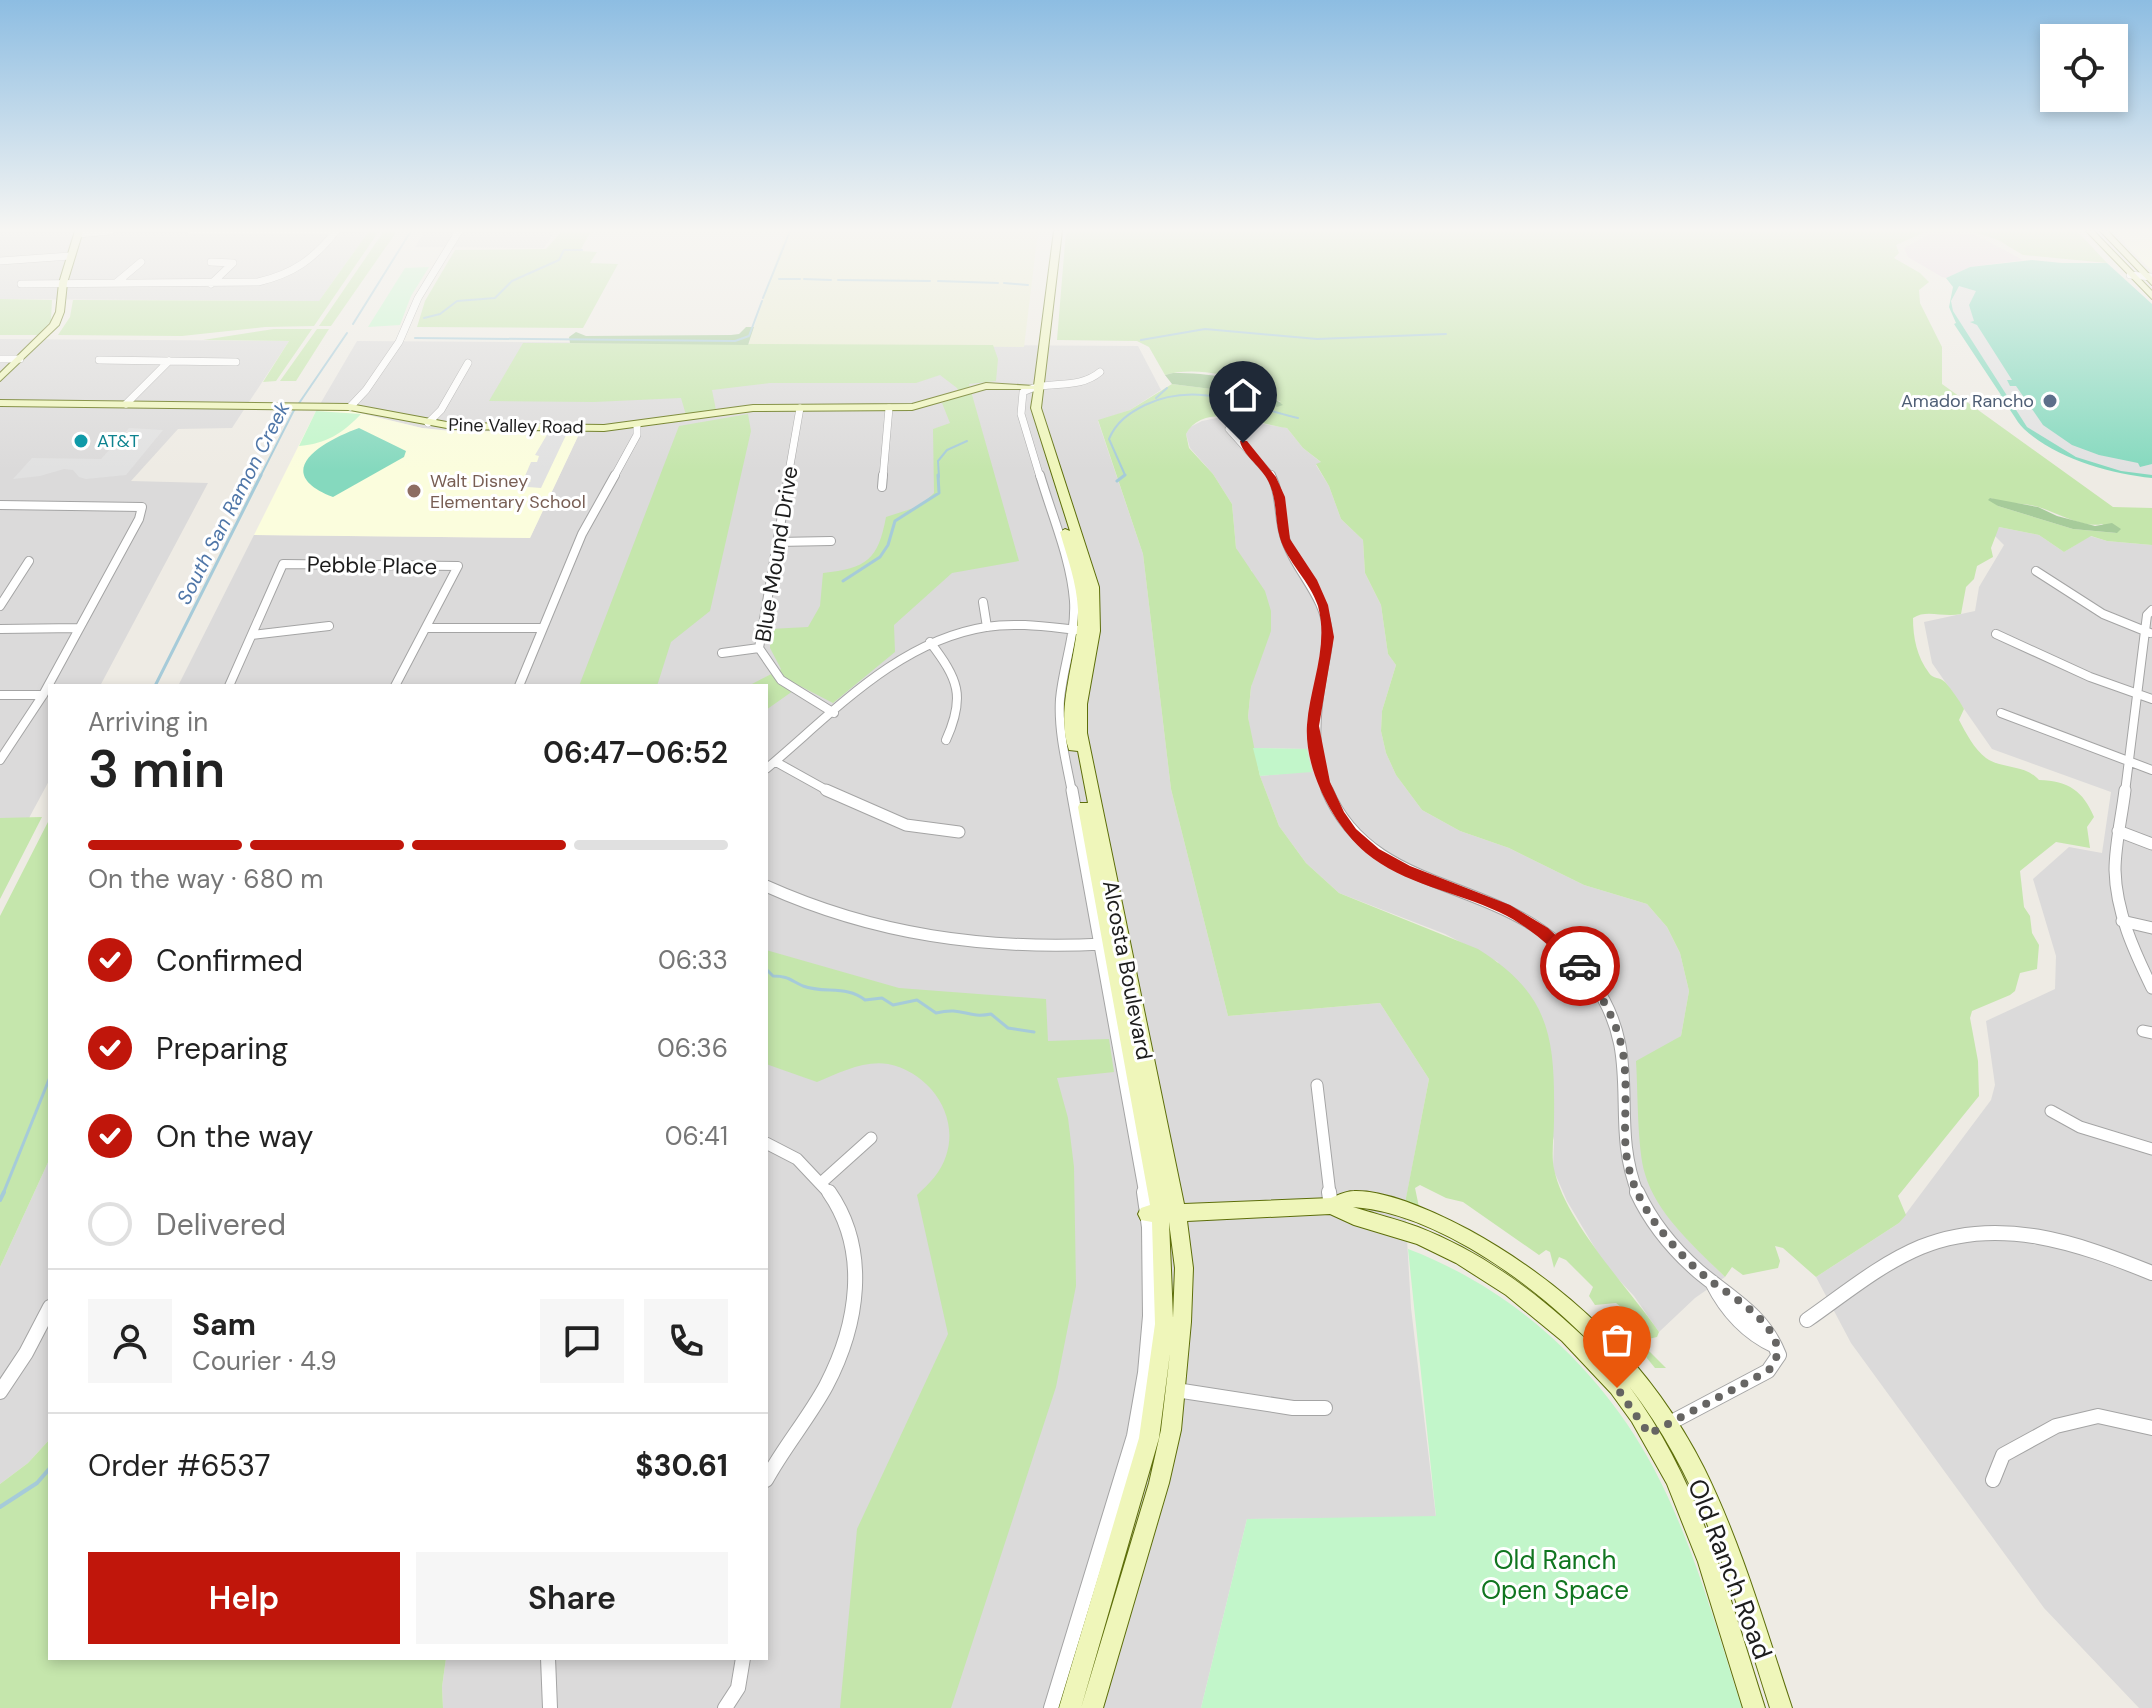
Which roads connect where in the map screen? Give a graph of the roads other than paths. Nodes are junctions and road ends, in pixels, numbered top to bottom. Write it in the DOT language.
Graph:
graph roads {
  1 [pos="60,311"];
  2 [pos="413,311"];
  3 [pos="1042,311"];
  4 [pos="1046,311"];
  5 [pos="0,359"];
  6 [pos="20,359"];
  7 [pos="99,360"];
  8 [pos="169,361"];
  9 [pos="236,362"];
  10 [pos="468,363"];
  11 [pos="1100,372"];
  12 [pos="0,378"];
  13 [pos="1035,386"];
  14 [pos="0,403"];
  15 [pos="126,404"];
  16 [pos="350,407"];
  17 [pos="800,408"];
  18 [pos="889,408"];
  19 [pos="428,423"];
  20 [pos="637,426"];
  21 [pos="1229,429"];
  22 [pos="882,487"];
  23 [pos="0,505"];
  24 [pos="831,541"];
  25 [pos="777,542"];
  26 [pos="29,561"];
  27 [pos="2036,571"];
  28 [pos="983,602"];
  29 [pos="0,606"];
  30 [pos="2152,610"];
  31 [pos="329,626"];
  32 [pos="987,627"];
  33 [pos="78,628"];
  34 [pos="426,628"];
  35 [pos="542,628"];
  36 [pos="0,629"];
  37 [pos="1083,630"];
  38 [pos="2149,632"];
  39 [pos="1996,634"];
  40 [pos="252,635"];
  41 [pos="930,642"];
  42 [pos="759,648"];
  43 [pos="722,653"];
  44 [pos="49,684"];
  45 [pos="230,684"];
  46 [pos="396,684"];
  47 [pos="520,684"];
  48 [pos="48,685"];
  49 [pos="2137,694"];
  50 [pos="0,695"];
  51 [pos="43,695"];
  52 [pos="2152,699"];
  53 [pos="834,713"];
  54 [pos="2001,713"];
  55 [pos="946,740"];
  56 [pos="0,760"];
  57 [pos="776,762"];
  58 [pos="2129,762"];
  59 [pos="768,768"];
  60 [pos="2152,770"];
  61 [pos="2118,831"];
  62 [pos="959,832"];
  63 [pos="2152,844"];
  64 [pos="768,887"];
  65 [pos="2122,921"];
  66 [pos="2152,928"];
  67 [pos="1111,944"];
  68 [pos="2152,988"];
  69 [pos="1317,1085"];
  70 [pos="2051,1111"];
  71 [pos="871,1138"];
  72 [pos="768,1144"];
  73 [pos="2152,1149"];
  74 [pos="822,1182"];
  75 [pos="1331,1206"];
  76 [pos="1161,1214"];
  77 [pos="2152,1273"];
  78 [pos="48,1311"];
  79 [pos="1807,1320"];
  80 [pos="1176,1390"];
  81 [pos="0,1392"];
  82 [pos="1325,1408"];
  83 [pos="2152,1428"];
  84 [pos="1658,1429"];
  85 [pos="768,1476"];
  86 [pos="1993,1480"];
  87 [pos="548,1660"];
  88 [pos="743,1660"];
  89 [pos="550,1708"];
  90 [pos="725,1708"];
  91 [pos="1051,1708"];
  92 [pos="1070,1708"];
  93 [pos="1092,1708"];
  94 [pos="1754,1708"];
  95 [pos="1781,1708"];
  1 -- 6 [label="main road"];
  2 -- 16 [label="street"];
  3 -- 13 [label="main road, Alcosta Boulevard"];
  4 -- 13 [label="main road, Alcosta Boulevard"];
  5 -- 6 [label="street"];
  6 -- 12 [label="main road"];
  7 -- 8 [label="street"];
  8 -- 9 [label="street"];
  8 -- 15 [label="street"];
  10 -- 19 [label="street"];
  11 -- 13 [label="street"];
  13 -- 18 [label="main road, Pine Valley Road"];
  13 -- 37 [label="main road, Alcosta Boulevard"];
  14 -- 15 [label="main road, Pine Valley Road"];
  15 -- 16 [label="main road, Pine Valley Road"];
  16 -- 19 [label="main road, Pine Valley Road"];
  17 -- 18 [label="main road, Pine Valley Road"];
  17 -- 20 [label="main road, Pine Valley Road"];
  17 -- 25 [label="street, Blue Mound Drive"];
  18 -- 22 [label="street"];
  19 -- 20 [label="main road, Pine Valley Road"];
  20 -- 35 [label="street"];
  21 -- 84 [label="street"];
  23 -- 33 [label="street"];
  24 -- 25 [label="street"];
  25 -- 42 [label="street, Blue Mound Drive"];
  26 -- 29 [label="street"];
  27 -- 38 [label="street"];
  28 -- 32 [label="street"];
  30 -- 38 [label="street"];
  31 -- 40 [label="street"];
  32 -- 37 [label="street"];
  32 -- 41 [label="street"];
  33 -- 36 [label="street"];
  33 -- 44 [label="street"];
  34 -- 35 [label="street"];
  34 -- 40 [label="street, Pebble Place"];
  34 -- 46 [label="street, Pebble Place"];
  35 -- 47 [label="street"];
  37 -- 67 [label="main road, Alcosta Boulevard"];
  38 -- 49 [label="street"];
  39 -- 49 [label="street"];
  40 -- 45 [label="street, Pebble Place"];
  41 -- 53 [label="street"];
  41 -- 55 [label="street"];
  42 -- 43 [label="street"];
  42 -- 53 [label="street, Blue Mound Drive"];
  48 -- 51 [label="street"];
  49 -- 52 [label="street"];
  49 -- 58 [label="street"];
  50 -- 51 [label="street"];
  51 -- 56 [label="street"];
  53 -- 57 [label="street"];
  54 -- 58 [label="street"];
  57 -- 59 [label="street"];
  57 -- 62 [label="street"];
  58 -- 60 [label="street"];
  58 -- 61 [label="street"];
  61 -- 63 [label="street"];
  61 -- 65 [label="street"];
  64 -- 67 [label="street"];
  65 -- 66 [label="street"];
  65 -- 68 [label="street"];
  67 -- 76 [label="main road, Alcosta Boulevard"];
  67 -- 76 [label="street, Alcosta Boulevard"];
  69 -- 75 [label="street"];
  70 -- 73 [label="street"];
  71 -- 74 [label="street"];
  72 -- 74 [label="street"];
  74 -- 85 [label="street"];
  75 -- 76 [label="main road, Old Ranch Road"];
  75 -- 84 [label="main road, Old Ranch Road"];
  76 -- 80 [label="main road, Alcosta Boulevard"];
  76 -- 91 [label="street, Alcosta Boulevard"];
  76 -- 92 [label="main road, Alcosta Boulevard"];
  77 -- 79 [label="street"];
  78 -- 81 [label="street"];
  80 -- 82 [label="street"];
  80 -- 93 [label="main road, Alcosta Boulevard"];
  83 -- 86 [label="street"];
  84 -- 94 [label="main road, Old Ranch Road"];
  84 -- 95 [label="main road, Old Ranch Road"];
  87 -- 89 [label="street"];
  88 -- 90 [label="street"];
}
